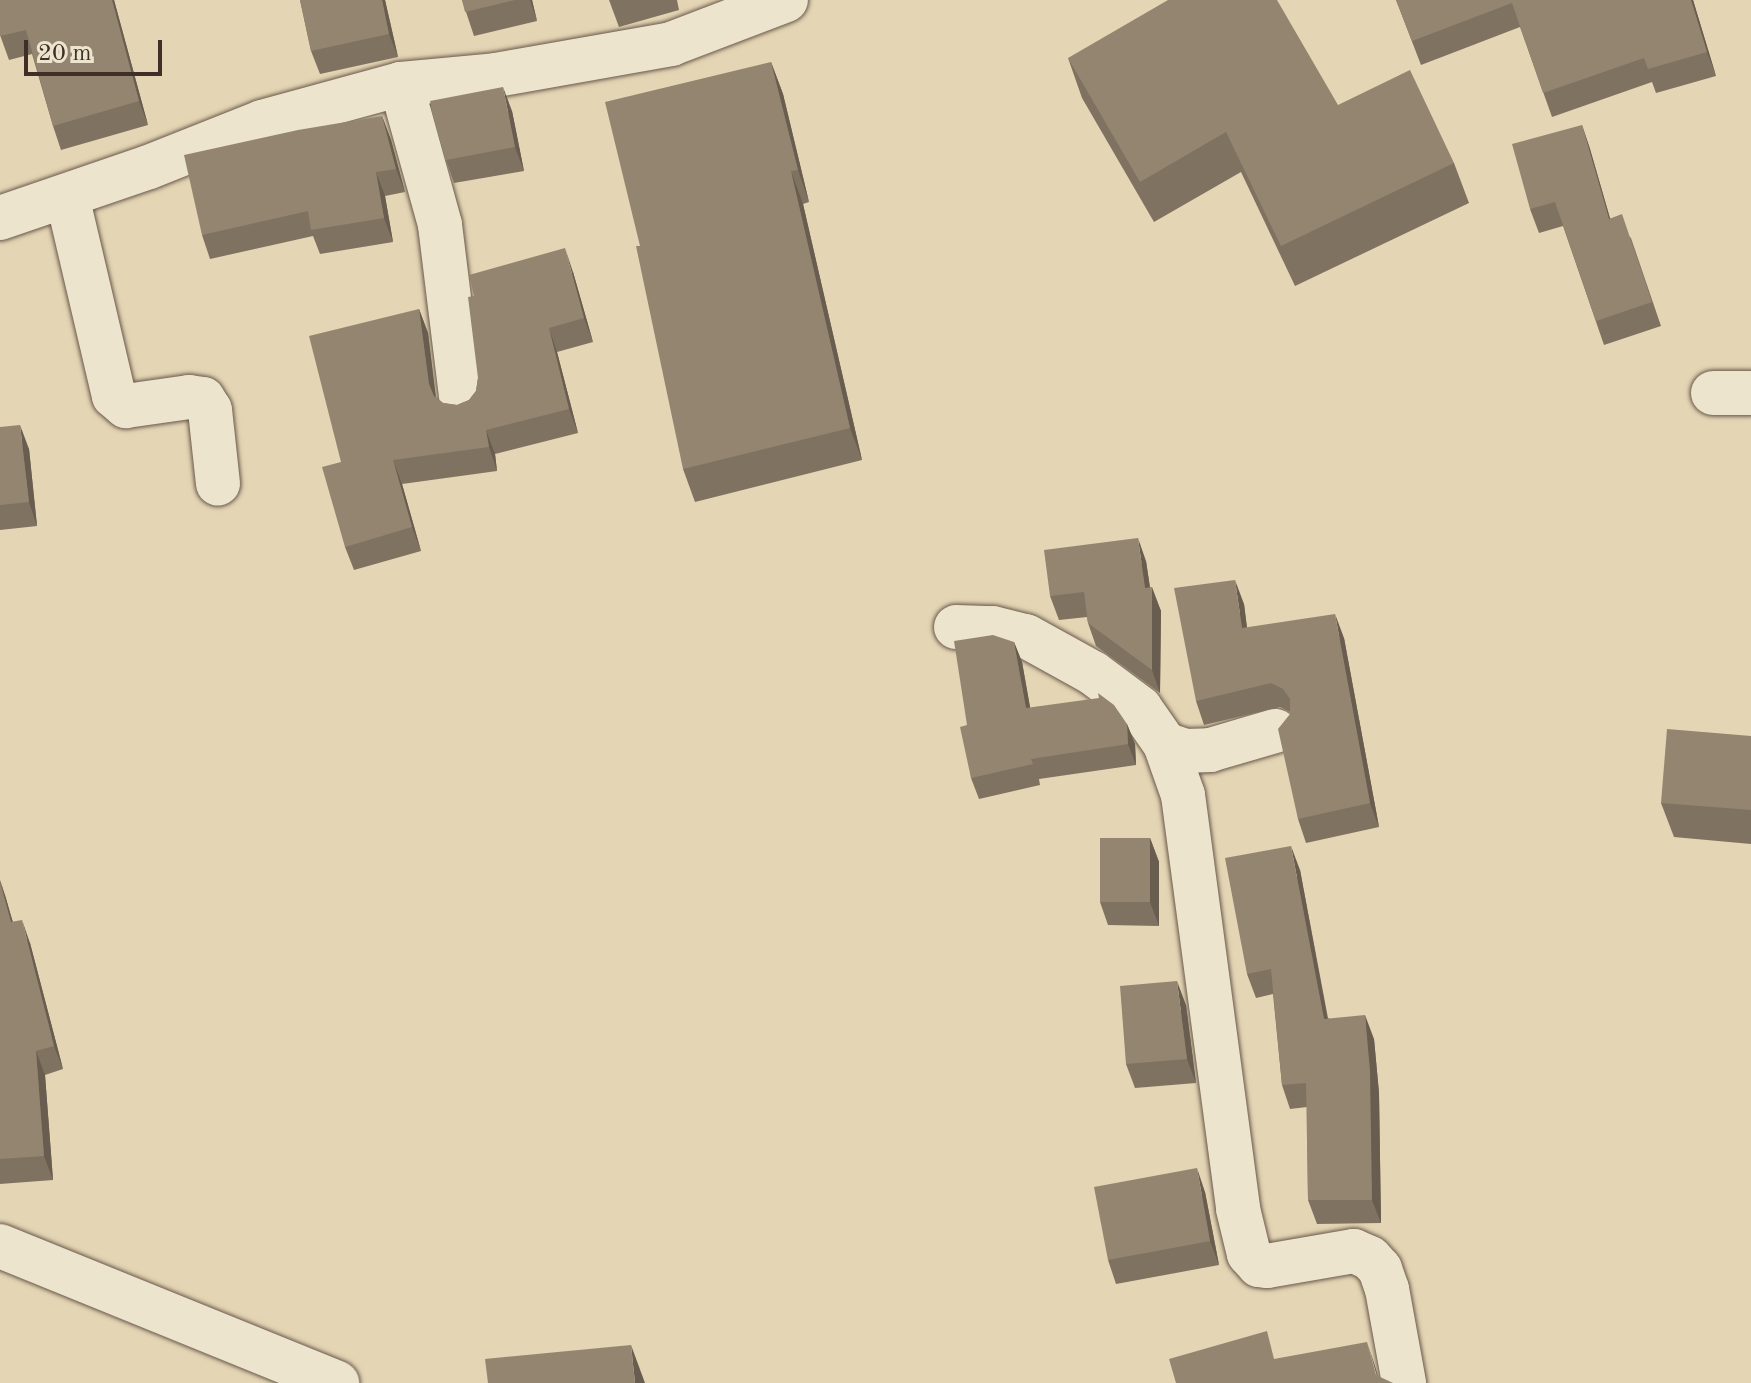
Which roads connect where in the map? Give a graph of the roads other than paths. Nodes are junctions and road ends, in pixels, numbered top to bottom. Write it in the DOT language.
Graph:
graph roads {
  1 [pos="786,0"];
  2 [pos="401,84"];
  3 [pos="67,196"];
  4 [pos="0,218"];
  5 [pos="462,404"];
  6 [pos="218,484"];
  7 [pos="956,627"];
  8 [pos="1275,731"];
  9 [pos="1165,744"];
  10 [pos="0,1246"];
  11 [pos="337,1383"];
  12 [pos="1404,1383"];
  1 -- 2 [label="street"];
  2 -- 3 [label="street"];
  2 -- 5 [label="street"];
  3 -- 4 [label="street"];
  3 -- 6 [label="street"];
  7 -- 9 [label="street"];
  8 -- 9 [label="street"];
  9 -- 12 [label="street"];
  10 -- 11 [label="street"];
}
